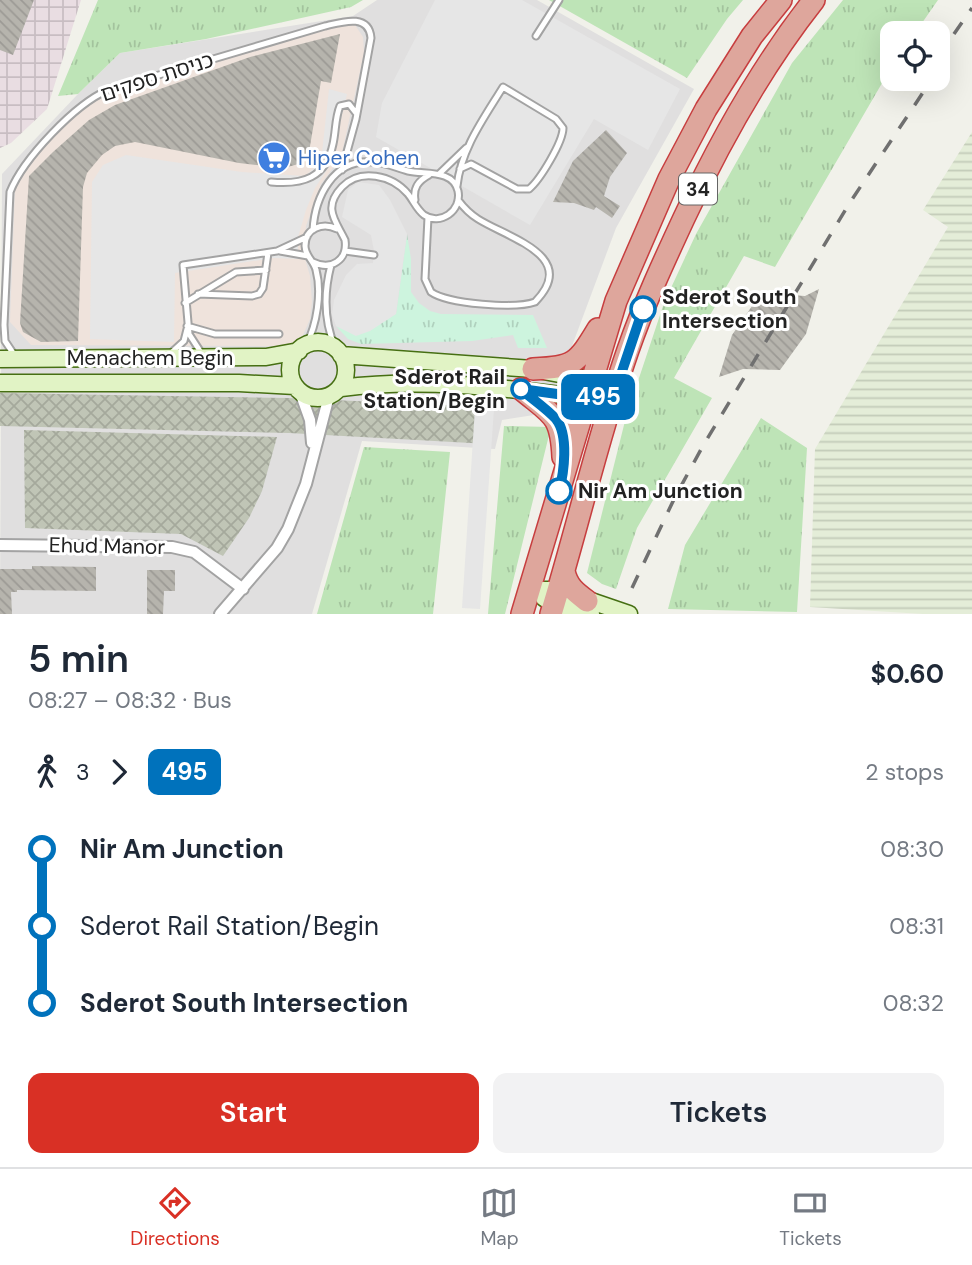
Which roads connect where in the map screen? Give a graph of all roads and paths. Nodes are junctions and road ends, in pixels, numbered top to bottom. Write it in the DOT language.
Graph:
graph roads {
  1 [pos="559,0"];
  2 [pos="781,0"];
  3 [pos="814,0"];
  4 [pos="536,36"];
  5 [pos="356,119"];
  6 [pos="468,146"];
  7 [pos="460,169"];
  8 [pos="342,170"];
  9 [pos="439,174"];
  10 [pos="429,175"];
  11 [pos="271,182"];
  12 [pos="457,188"];
  13 [pos="458,200"];
  14 [pos="415,205"];
  15 [pos="428,217"];
  16 [pos="337,229"];
  17 [pos="313,230"];
  18 [pos="307,237"];
  19 [pos="277,251"];
  20 [pos="345,251"];
  21 [pos="268,253"];
  22 [pos="374,255"];
  23 [pos="308,256"];
  24 [pos="313,262"];
  25 [pos="331,265"];
  26 [pos="266,270"];
  27 [pos="198,294"];
  28 [pos="616,301"];
  29 [pos="185,303"];
  30 [pos="187,326"];
  31 [pos="279,334"];
  32 [pos="302,348"];
  33 [pos="338,351"];
  34 [pos="155,357"];
  35 [pos="208,357"];
  36 [pos="0,359"];
  37 [pos="22,359"];
  38 [pos="533,369"];
  39 [pos="0,383"];
  40 [pos="298,389"];
  41 [pos="521,389"];
  42 [pos="589,389"];
  43 [pos="335,392"];
  44 [pos="614,395"];
  45 [pos="313,456"];
  46 [pos="564,472"];
  47 [pos="0,545"];
  48 [pos="243,589"];
  49 [pos="530,590"];
  50 [pos="557,595"];
  51 [pos="589,608"];
  52 [pos="220,614"];
  53 [pos="522,614"];
  54 [pos="629,614"];
  1 -- 4 [label="lane"];
  2 -- 28 [label="highway, 34"];
  3 -- 44 [label="highway, 34"];
  5 -- 8 [label="lane, כניסת ספקים"];
  5 -- 11 [label="lane"];
  5 -- 37 [label="lane, כניסת ספקים"];
  6 -- 7 [label="lane"];
  6 -- 7 [label="lane"];
  6 -- 9 [label="lane"];
  7 -- 12 [label="lane"];
  8 -- 10 [label="lane"];
  8 -- 17 [label="lane"];
  9 -- 10 [label="lane"];
  9 -- 12 [label="lane"];
  10 -- 14 [label="lane"];
  12 -- 13 [label="lane"];
  13 -- 15 [label="lane"];
  13 -- 15 [label="lane"];
  14 -- 15 [label="lane"];
  14 -- 16 [label="lane"];
  16 -- 17 [label="lane"];
  16 -- 20 [label="lane"];
  17 -- 18 [label="lane"];
  18 -- 19 [label="lane"];
  18 -- 23 [label="lane"];
  19 -- 21 [label="lane"];
  19 -- 23 [label="lane"];
  20 -- 22 [label="lane"];
  20 -- 25 [label="lane"];
  21 -- 26 [label="lane"];
  21 -- 29 [label="lane"];
  23 -- 24 [label="lane"];
  24 -- 25 [label="lane"];
  24 -- 32 [label="lane"];
  25 -- 33 [label="lane"];
  26 -- 27 [label="lane"];
  26 -- 27 [label="lane"];
  27 -- 29 [label="lane"];
  28 -- 38 [label="highway"];
  28 -- 42 [label="highway, 34"];
  29 -- 30 [label="lane"];
  30 -- 31 [label="lane"];
  30 -- 34 [label="lane"];
  30 -- 35 [label="lane"];
  32 -- 33 [label="main road"];
  32 -- 35 [label="main road, Menachem Begin"];
  32 -- 40 [label="main road"];
  33 -- 38 [label="main road"];
  33 -- 43 [label="main road"];
  34 -- 35 [label="main road, Menachem Begin"];
  34 -- 37 [label="main road, Menachem Begin"];
  36 -- 37 [label="main road, Menachem Begin"];
  38 -- 42 [label="main road"];
  39 -- 40 [label="main road, Menachem Begin"];
  40 -- 43 [label="main road"];
  40 -- 45 [label="street"];
  41 -- 42 [label="main road"];
  41 -- 43 [label="main road"];
  41 -- 46 [label="highway"];
  42 -- 44 [label="main road"];
  42 -- 46 [label="highway, 34"];
  43 -- 45 [label="street"];
  44 -- 50 [label="highway, 34"];
  45 -- 48 [label="street"];
  46 -- 49 [label="highway, 34"];
  47 -- 48 [label="street, Ehud Manor"];
  48 -- 52 [label="street"];
  49 -- 50 [label="main road"];
  49 -- 53 [label="highway, 34"];
  50 -- 51 [label="main road"];
  50 -- 51 [label="highway"];
  51 -- 54 [label="main road"];
}
